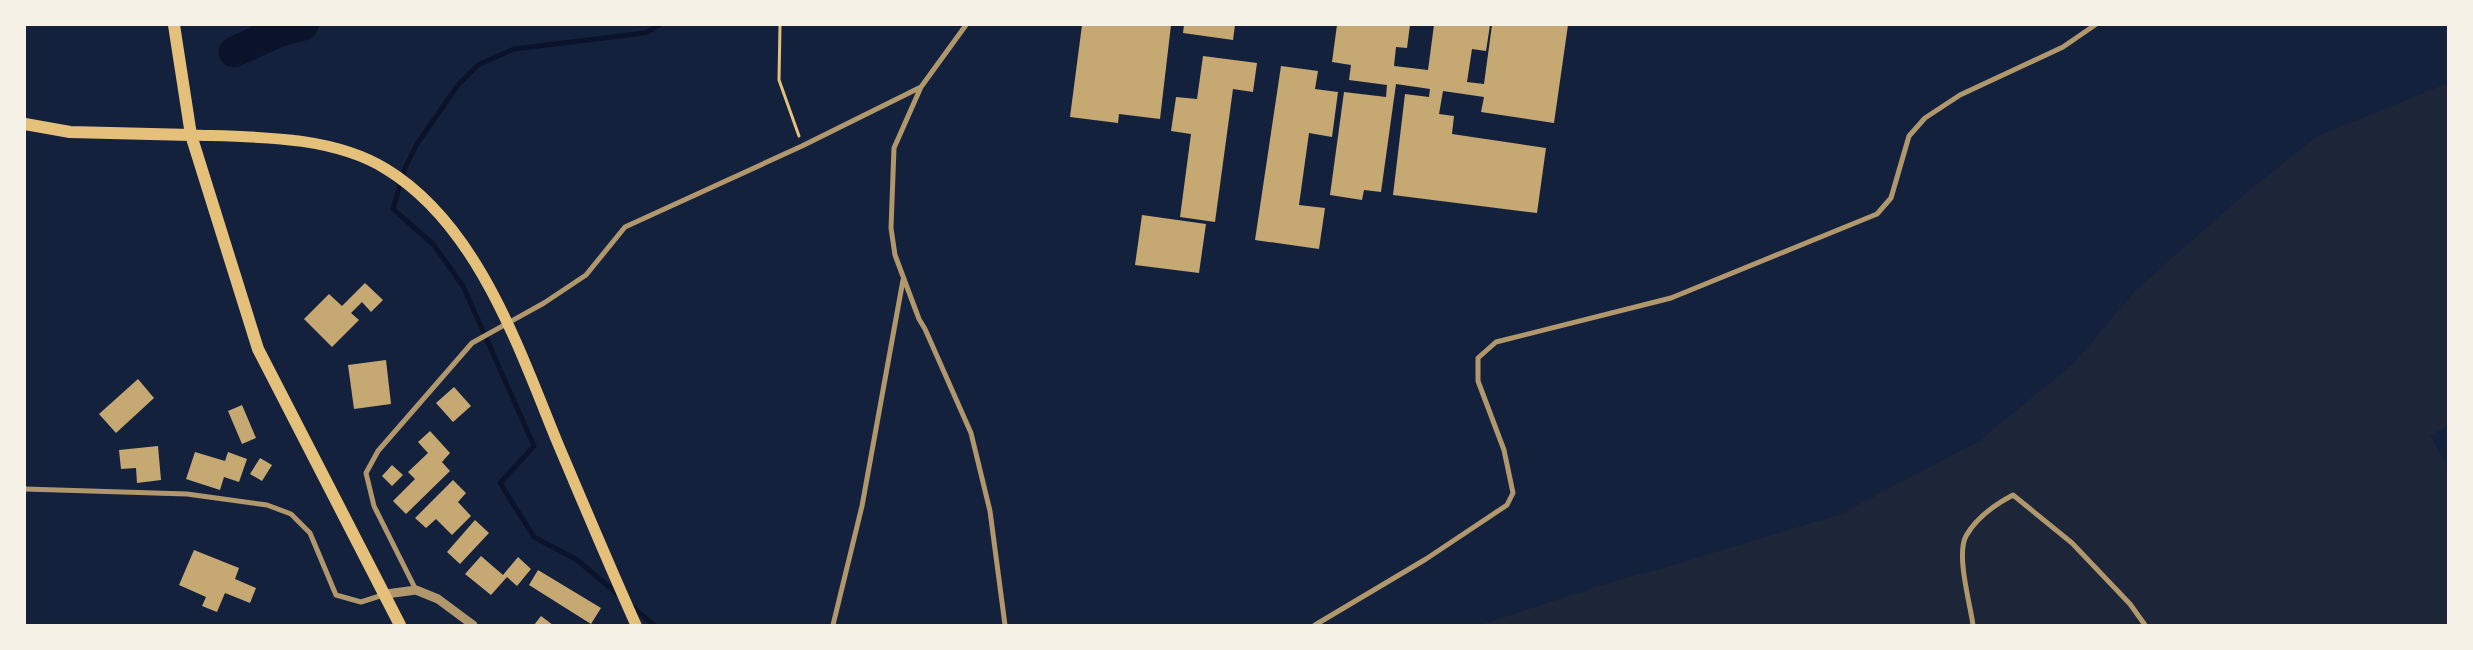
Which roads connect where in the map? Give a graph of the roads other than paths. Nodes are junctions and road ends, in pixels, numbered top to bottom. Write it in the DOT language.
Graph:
graph roads {
  1 [pos="174,25"];
  2 [pos="966,25"];
  3 [pos="2094,25"];
  4 [pos="922,87"];
  5 [pos="25,124"];
  6 [pos="191,135"];
  7 [pos="903,279"];
  8 [pos="25,489"];
  9 [pos="416,590"];
  10 [pos="386,594"];
  11 [pos="400,625"];
  12 [pos="473,625"];
  13 [pos="636,625"];
  14 [pos="834,625"];
  15 [pos="1004,625"];
  16 [pos="1315,625"];
  17 [pos="1973,625"];
  18 [pos="2145,625"];
  1 -- 6 [label="highway"];
  2 -- 4 [label="street"];
  3 -- 16 [label="street"];
  4 -- 7 [label="street"];
  4 -- 9 [label="street"];
  5 -- 6 [label="highway"];
  6 -- 10 [label="highway"];
  6 -- 13 [label="main road"];
  7 -- 14 [label="street"];
  7 -- 15 [label="street"];
  8 -- 10 [label="street"];
  9 -- 10 [label="street"];
  9 -- 12 [label="street"];
  10 -- 11 [label="highway"];
  17 -- 18 [label="street"];
}
